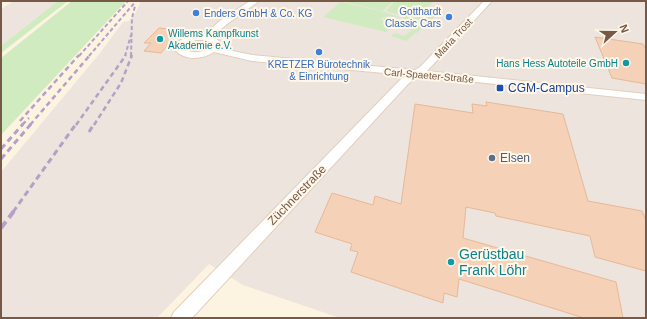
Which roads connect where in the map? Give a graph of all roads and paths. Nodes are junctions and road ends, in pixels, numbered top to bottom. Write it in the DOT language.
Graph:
graph roads {
  1 [pos="255,1"];
  2 [pos="488,1"];
  3 [pos="207,37"];
  4 [pos="212,49"];
  5 [pos="417,74"];
  6 [pos="646,97"];
  7 [pos="180,318"];
  1 -- 3 [label="street"];
  2 -- 5 [label="street, Maria Trost"];
  3 -- 4 [label="street"];
  3 -- 4 [label="street, Carl-Spaeter-Straße"];
  4 -- 5 [label="street, Carl-Spaeter-Straße"];
  5 -- 6 [label="street, Carl-Spaeter-Straße"];
  5 -- 7 [label="street, Züchnerstraße"];
}
